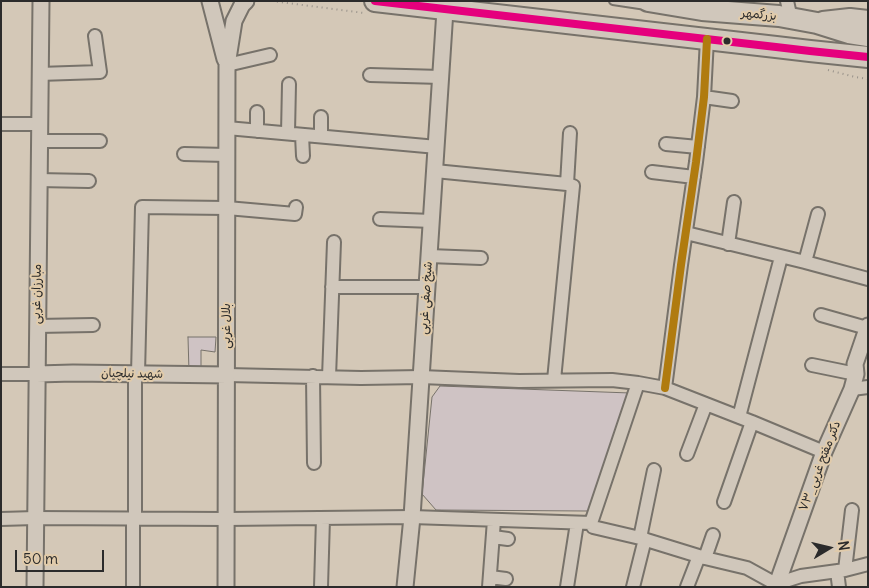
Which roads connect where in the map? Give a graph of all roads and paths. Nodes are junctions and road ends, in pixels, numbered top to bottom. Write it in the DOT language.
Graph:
graph roads {
  1 [pos="41,1"];
  2 [pos="210,1"];
  3 [pos="246,1"];
  4 [pos="375,1"];
  5 [pos="613,1"];
  6 [pos="648,1"];
  7 [pos="701,6"];
  8 [pos="445,10"];
  9 [pos="790,13"];
  10 [pos="868,21"];
  11 [pos="817,22"];
  12 [pos="95,36"];
  13 [pos="868,36"];
  14 [pos="706,39"];
  15 [pos="810,52"];
  16 [pos="270,55"];
  17 [pos="868,56"];
  18 [pos="227,65"];
  19 [pos="868,70"];
  20 [pos="40,74"];
  21 [pos="370,75"];
  22 [pos="441,77"];
  23 [pos="289,84"];
  24 [pos="704,97"];
  25 [pos="732,101"];
  26 [pos="257,112"];
  27 [pos="321,117"];
  28 [pos="1,124"];
  29 [pos="39,124"];
  30 [pos="227,128"];
  31 [pos="257,131"];
  32 [pos="570,133"];
  33 [pos="288,134"];
  34 [pos="302,135"];
  35 [pos="321,136"];
  36 [pos="39,141"];
  37 [pos="100,141"];
  38 [pos="666,144"];
  39 [pos="437,147"];
  40 [pos="698,147"];
  41 [pos="184,154"];
  42 [pos="227,155"];
  43 [pos="303,156"];
  44 [pos="435,170"];
  45 [pos="652,172"];
  46 [pos="694,177"];
  47 [pos="38,180"];
  48 [pos="89,181"];
  49 [pos="567,184"];
  50 [pos="734,202"];
  51 [pos="296,207"];
  52 [pos="227,208"];
  53 [pos="818,214"];
  54 [pos="380,219"];
  55 [pos="432,221"];
  56 [pos="686,233"];
  57 [pos="334,242"];
  58 [pos="728,244"];
  59 [pos="429,256"];
  60 [pos="781,257"];
  61 [pos="481,258"];
  62 [pos="805,262"];
  63 [pos="868,279"];
  64 [pos="332,287"];
  65 [pos="427,287"];
  66 [pos="820,315"];
  67 [pos="37,326"];
  68 [pos="94,326"];
  69 [pos="868,327"];
  70 [pos="868,358"];
  71 [pos="812,365"];
  72 [pos="1,374"];
  73 [pos="37,374"];
  74 [pos="136,374"];
  75 [pos="856,374"];
  76 [pos="226,375"];
  77 [pos="313,376"];
  78 [pos="329,377"];
  79 [pos="421,377"];
  80 [pos="554,380"];
  81 [pos="638,383"];
  82 [pos="868,387"];
  83 [pos="665,388"];
  84 [pos="852,389"];
  85 [pos="706,404"];
  86 [pos="738,417"];
  87 [pos="752,422"];
  88 [pos="824,452"];
  89 [pos="687,454"];
  90 [pos="314,463"];
  91 [pos="654,470"];
  92 [pos="724,502"];
  93 [pos="852,510"];
  94 [pos="412,517"];
  95 [pos="35,518"];
  96 [pos="323,518"];
  97 [pos="1,519"];
  98 [pos="134,519"];
  99 [pos="226,519"];
  100 [pos="494,520"];
  101 [pos="577,523"];
  102 [pos="591,523"];
  103 [pos="713,535"];
  104 [pos="493,537"];
  105 [pos="642,538"];
  106 [pos="508,539"];
  107 [pos="702,557"];
  108 [pos="868,564"];
  109 [pos="841,570"];
  110 [pos="506,579"];
  111 [pos="490,582"];
  112 [pos="776,585"];
  113 [pos="35,587"];
  114 [pos="133,587"];
  115 [pos="226,587"];
  116 [pos="320,587"];
  117 [pos="406,587"];
  118 [pos="567,587"];
  119 [pos="634,587"];
  120 [pos="687,587"];
  121 [pos="839,587"];
  1 -- 20 [label="street, مبارزان غربی"];
  2 -- 18 [label="street"];
  3 -- 18 [label="street"];
  4 -- 8 [label="main road"];
  5 -- 9 [label="lane"];
  6 -- 7 [label="main road, بزرگمهر"];
  7 -- 9 [label="main road, بزرگمهر"];
  8 -- 14 [label="main road"];
  8 -- 22 [label="street, شیخ صفی غربی"];
  9 -- 11 [label="main road, بزرگمهر"];
  10 -- 11 [label="main road"];
  11 -- 13 [label="main road, بزرگمهر"];
  12 -- 20 [label="street"];
  14 -- 15 [label="main road"];
  14 -- 24 [label="street"];
  15 -- 17 [label="main road"];
  15 -- 19 [label="main road"];
  16 -- 18 [label="street"];
  18 -- 30 [label="street, بلال غربی"];
  20 -- 29 [label="street, مبارزان غربی"];
  21 -- 22 [label="street"];
  22 -- 39 [label="street, شیخ صفی غربی"];
  23 -- 33 [label="street"];
  24 -- 25 [label="street"];
  24 -- 40 [label="street"];
  26 -- 31 [label="street"];
  27 -- 35 [label="street"];
  28 -- 29 [label="street"];
  29 -- 36 [label="street, مبارزان غربی"];
  30 -- 31 [label="street"];
  30 -- 42 [label="street, بلال غربی"];
  31 -- 33 [label="street"];
  32 -- 49 [label="street"];
  33 -- 34 [label="street"];
  34 -- 35 [label="street"];
  34 -- 43 [label="street"];
  35 -- 39 [label="street"];
  36 -- 37 [label="street"];
  36 -- 47 [label="street, مبارزان غربی"];
  38 -- 40 [label="street"];
  39 -- 44 [label="street, شیخ صفی غربی"];
  40 -- 46 [label="street"];
  41 -- 42 [label="street"];
  42 -- 52 [label="street, بلال غربی"];
  44 -- 49 [label="street"];
  44 -- 55 [label="street, شیخ صفی غربی"];
  45 -- 46 [label="street"];
  46 -- 56 [label="street"];
  47 -- 48 [label="street"];
  47 -- 67 [label="street, مبارزان غربی"];
  49 -- 80 [label="street"];
  50 -- 58 [label="street"];
  51 -- 52 [label="street"];
  52 -- 74 [label="street"];
  52 -- 76 [label="street, بلال غربی"];
  53 -- 62 [label="street"];
  54 -- 55 [label="street"];
  55 -- 59 [label="street, شیخ صفی غربی"];
  56 -- 58 [label="street"];
  56 -- 83 [label="street"];
  57 -- 64 [label="street"];
  58 -- 60 [label="street"];
  59 -- 61 [label="street"];
  59 -- 65 [label="street, شیخ صفی غربی"];
  60 -- 62 [label="street"];
  60 -- 86 [label="street"];
  62 -- 63 [label="street"];
  64 -- 65 [label="street"];
  64 -- 78 [label="street"];
  65 -- 79 [label="street, شیخ صفی غربی"];
  66 -- 69 [label="street"];
  67 -- 68 [label="street"];
  67 -- 73 [label="street, مبارزان غربی"];
  69 -- 75 [label="street, ۷۳_دکتر مفتح غربی"];
  70 -- 75 [label="street, ۷۳_دکتر مفتح غربی"];
  71 -- 75 [label="street"];
  72 -- 73 [label="street"];
  73 -- 74 [label="street, شهید نیلچیان"];
  73 -- 95 [label="street, مبارزان غربی"];
  74 -- 76 [label="street, شهید نیلچیان"];
  74 -- 98 [label="street"];
  75 -- 84 [label="street, ۷۳_دکتر مفتح غربی"];
  76 -- 77 [label="street"];
  76 -- 99 [label="street, بلال غربی"];
  77 -- 78 [label="street"];
  77 -- 90 [label="street"];
  78 -- 79 [label="street"];
  79 -- 80 [label="street"];
  79 -- 94 [label="street, شیخ صفی غربی"];
  80 -- 81 [label="street"];
  81 -- 83 [label="street"];
  81 -- 102 [label="street"];
  82 -- 84 [label="street"];
  83 -- 85 [label="street"];
  84 -- 88 [label="street, ۷۳_دکتر مفتح غربی"];
  85 -- 86 [label="street"];
  85 -- 89 [label="street"];
  86 -- 87 [label="street"];
  87 -- 88 [label="street"];
  87 -- 92 [label="street"];
  88 -- 112 [label="street, ۷۳_دکتر مفتح غربی"];
  91 -- 105 [label="street"];
  93 -- 109 [label="street"];
  94 -- 96 [label="street"];
  94 -- 100 [label="street"];
  94 -- 117 [label="street, شیخ صفی غربی"];
  95 -- 97 [label="street"];
  95 -- 98 [label="street"];
  95 -- 113 [label="street, مبارزان غربی"];
  96 -- 99 [label="street"];
  96 -- 116 [label="street"];
  98 -- 99 [label="street"];
  98 -- 114 [label="street"];
  99 -- 115 [label="street, بلال غربی"];
  100 -- 101 [label="street"];
  100 -- 104 [label="street"];
  101 -- 102 [label="street"];
  101 -- 118 [label="street"];
  102 -- 105 [label="street"];
  103 -- 107 [label="street"];
  104 -- 106 [label="street"];
  104 -- 111 [label="street"];
  105 -- 107 [label="street"];
  105 -- 119 [label="street"];
  107 -- 112 [label="street"];
  107 -- 120 [label="street"];
  108 -- 109 [label="street"];
  109 -- 112 [label="street"];
  109 -- 121 [label="street"];
  110 -- 111 [label="street"];
}
